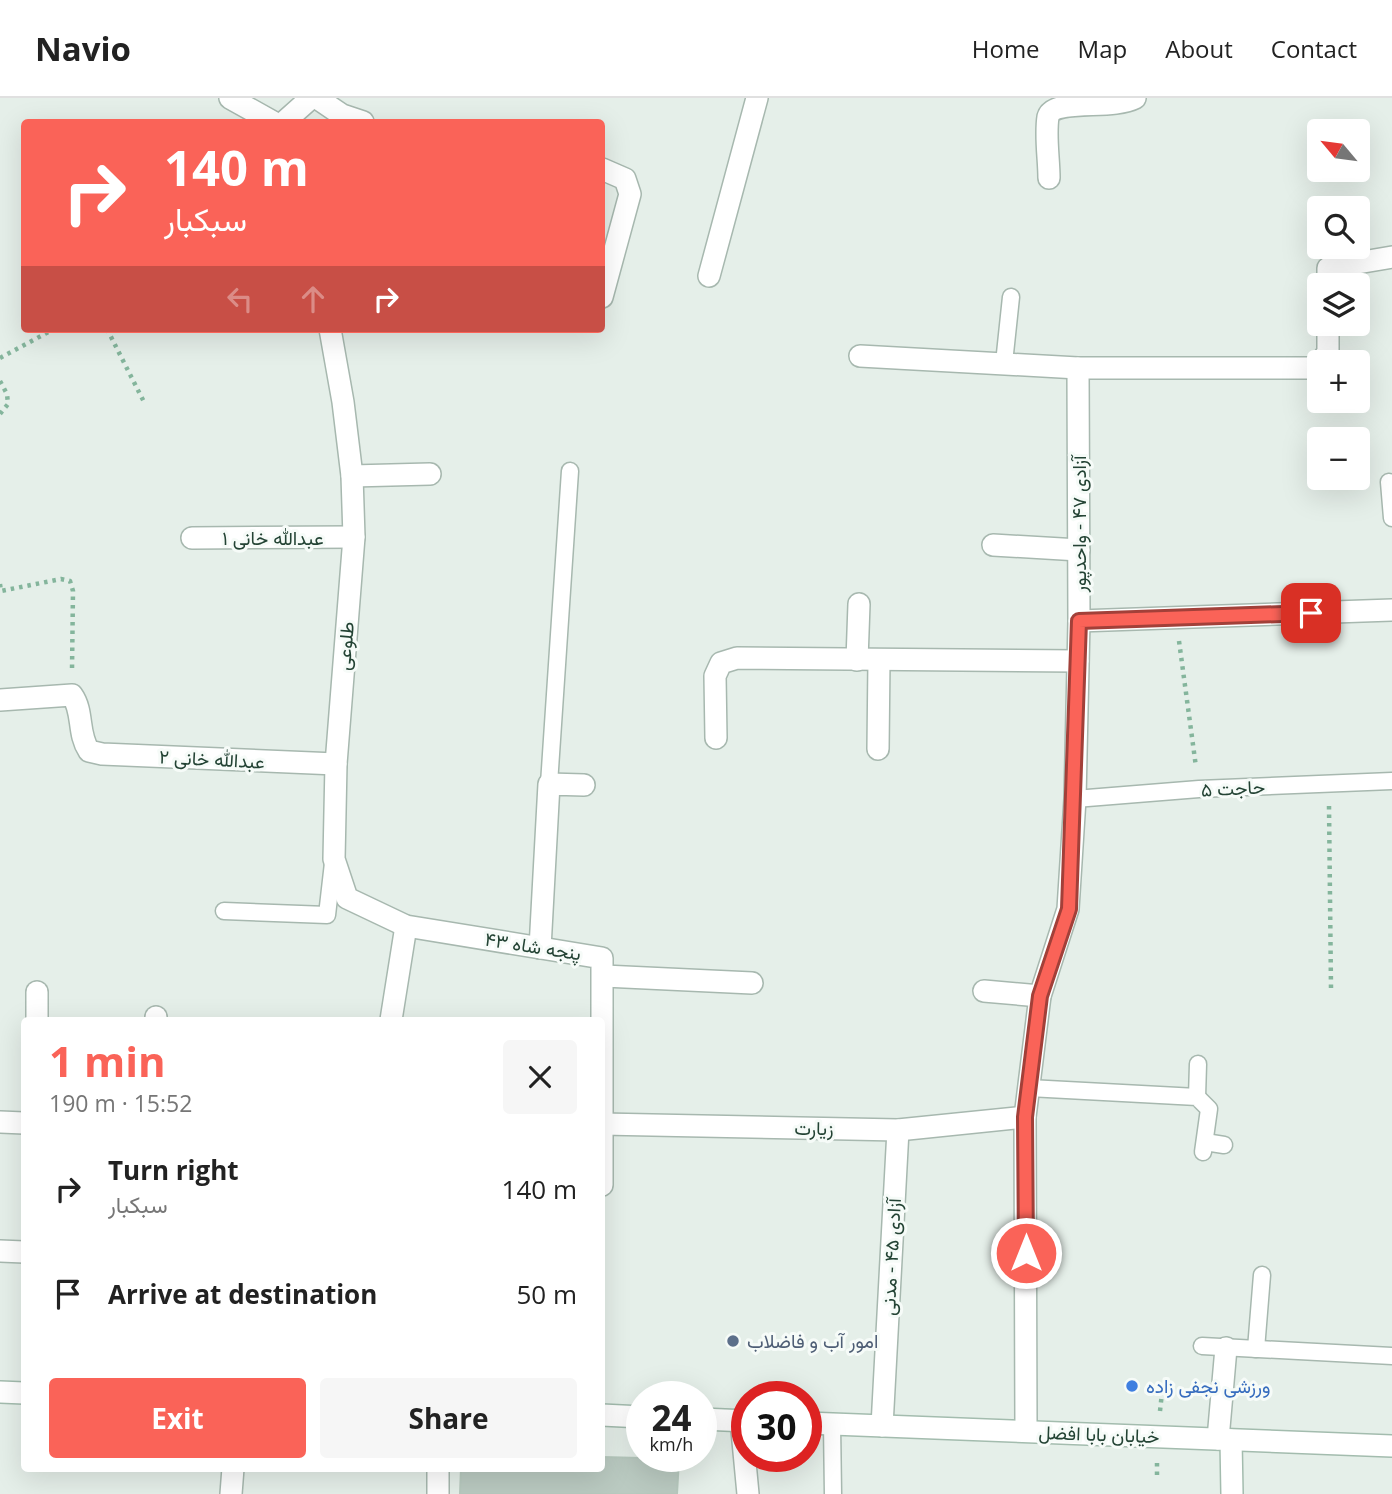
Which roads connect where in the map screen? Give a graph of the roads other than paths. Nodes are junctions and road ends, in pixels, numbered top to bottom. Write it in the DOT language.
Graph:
graph roads {
  1 [pos="230,98"];
  2 [pos="311,98"];
  3 [pos="317,98"];
  4 [pos="757,98"];
  5 [pos="1135,98"];
  6 [pos="268,119"];
  7 [pos="287,119"];
  8 [pos="354,119"];
  9 [pos="605,171"];
  10 [pos="1049,178"];
  11 [pos="1392,257"];
  12 [pos="1328,273"];
  13 [pos="709,276"];
  14 [pos="605,286"];
  15 [pos="1011,297"];
  16 [pos="331,333"];
  17 [pos="860,356"];
  18 [pos="1004,363"];
  19 [pos="1078,368"];
  20 [pos="1307,368"];
  21 [pos="570,471"];
  22 [pos="430,474"];
  23 [pos="352,476"];
  24 [pos="1389,482"];
  25 [pos="1392,518"];
  26 [pos="354,537"];
  27 [pos="192,538"];
  28 [pos="993,545"];
  29 [pos="1079,550"];
  30 [pos="859,604"];
  31 [pos="1392,610"];
  32 [pos="1079,621"];
  33 [pos="857,660"];
  34 [pos="879,660"];
  35 [pos="1078,661"];
  36 [pos="0,700"];
  37 [pos="716,738"];
  38 [pos="878,749"];
  39 [pos="335,764"];
  40 [pos="1392,781"];
  41 [pos="549,784"];
  42 [pos="584,785"];
  43 [pos="1075,799"];
  44 [pos="334,859"];
  45 [pos="225,911"];
  46 [pos="406,926"];
  47 [pos="540,948"];
  48 [pos="604,976"];
  49 [pos="752,983"];
  50 [pos="37,992"];
  51 [pos="984,992"];
  52 [pos="1040,996"];
  53 [pos="37,1017"];
  54 [pos="391,1017"];
  55 [pos="604,1017"];
  56 [pos="1198,1064"];
  57 [pos="1029,1088"];
  58 [pos="1196,1097"];
  59 [pos="1025,1117"];
  60 [pos="0,1122"];
  61 [pos="21,1123"];
  62 [pos="605,1124"];
  63 [pos="898,1130"];
  64 [pos="1224,1145"];
  65 [pos="0,1251"];
  66 [pos="21,1252"];
  67 [pos="1262,1275"];
  68 [pos="1202,1346"];
  69 [pos="1226,1348"];
  70 [pos="1256,1349"];
  71 [pos="1392,1356"];
  72 [pos="0,1392"];
  73 [pos="21,1393"];
  74 [pos="605,1415"];
  75 [pos="626,1416"];
  76 [pos="822,1424"];
  77 [pos="832,1424"];
  78 [pos="882,1426"];
  79 [pos="1026,1432"];
  80 [pos="1224,1439"];
  81 [pos="1392,1446"];
  82 [pos="233,1472"];
  83 [pos="438,1472"];
  84 [pos="747,1472"];
  85 [pos="231,1494"];
  86 [pos="438,1494"];
  87 [pos="748,1494"];
  88 [pos="833,1494"];
  89 [pos="1232,1494"];
  1 -- 6 [label="street"];
  2 -- 7 [label="street"];
  3 -- 8 [label="street"];
  4 -- 13 [label="street"];
  5 -- 10 [label="street"];
  9 -- 14 [label="street"];
  11 -- 12 [label="street"];
  15 -- 18 [label="lane"];
  16 -- 23 [label="street, طلوعی"];
  17 -- 18 [label="street"];
  18 -- 19 [label="street"];
  19 -- 20 [label="street"];
  19 -- 29 [label="street, آزادی ۴۷ - واحدپور"];
  21 -- 41 [label="lane"];
  22 -- 23 [label="street"];
  23 -- 26 [label="street, طلوعی"];
  24 -- 25 [label="lane"];
  26 -- 27 [label="street, عبدالله خانی ۱"];
  26 -- 39 [label="street, طلوعی"];
  28 -- 29 [label="street"];
  29 -- 32 [label="street, آزادی ۴۷ - واحدپور"];
  30 -- 33 [label="street"];
  31 -- 32 [label="street"];
  32 -- 35 [label="street, آزادی ۴۷ - واحدپور"];
  33 -- 34 [label="street"];
  33 -- 37 [label="street"];
  34 -- 35 [label="street"];
  34 -- 38 [label="street"];
  35 -- 43 [label="street, آزادی ۴۷ - واحدپور"];
  36 -- 39 [label="street, عبدالله خانی ۲"];
  39 -- 44 [label="street, طلوعی"];
  40 -- 43 [label="lane, حاجت ۵"];
  41 -- 42 [label="street"];
  41 -- 47 [label="street"];
  43 -- 52 [label="street, آزادی ۴۷ - واحدپور"];
  44 -- 45 [label="lane"];
  44 -- 46 [label="street, طلوعی"];
  46 -- 47 [label="street, پنجه شاه ۴۳"];
  46 -- 54 [label="street"];
  47 -- 48 [label="street, پنجه شاه ۴۳"];
  48 -- 49 [label="street"];
  48 -- 55 [label="street, پنجه شاه ۴۳"];
  50 -- 53 [label="street"];
  51 -- 52 [label="street"];
  52 -- 57 [label="street, آزادی ۴۷ - واحدپور"];
  56 -- 58 [label="lane"];
  57 -- 58 [label="lane"];
  57 -- 59 [label="street, آزادی ۴۷ - واحدپور"];
  58 -- 64 [label="lane"];
  59 -- 63 [label="street, زیارت"];
  59 -- 79 [label="street, آزادی ۴۷ - واحدپور"];
  60 -- 61 [label="street"];
  62 -- 63 [label="street, زیارت"];
  63 -- 78 [label="street, آزادی ۴۵ - مدنی"];
  65 -- 66 [label="street"];
  67 -- 70 [label="lane"];
  68 -- 69 [label="lane"];
  69 -- 70 [label="lane"];
  69 -- 80 [label="street"];
  70 -- 71 [label="lane"];
  72 -- 73 [label="street"];
  74 -- 75 [label="street"];
  76 -- 77 [label="street, خیابان بابا افضل"];
  77 -- 78 [label="street, خیابان بابا افضل"];
  77 -- 88 [label="lane"];
  78 -- 79 [label="street, خیابان بابا افضل"];
  79 -- 80 [label="street, خیابان بابا افضل"];
  80 -- 81 [label="street, خیابان بابا افضل"];
  80 -- 89 [label="street"];
  82 -- 85 [label="street"];
  83 -- 86 [label="street"];
  84 -- 87 [label="street"];
}
